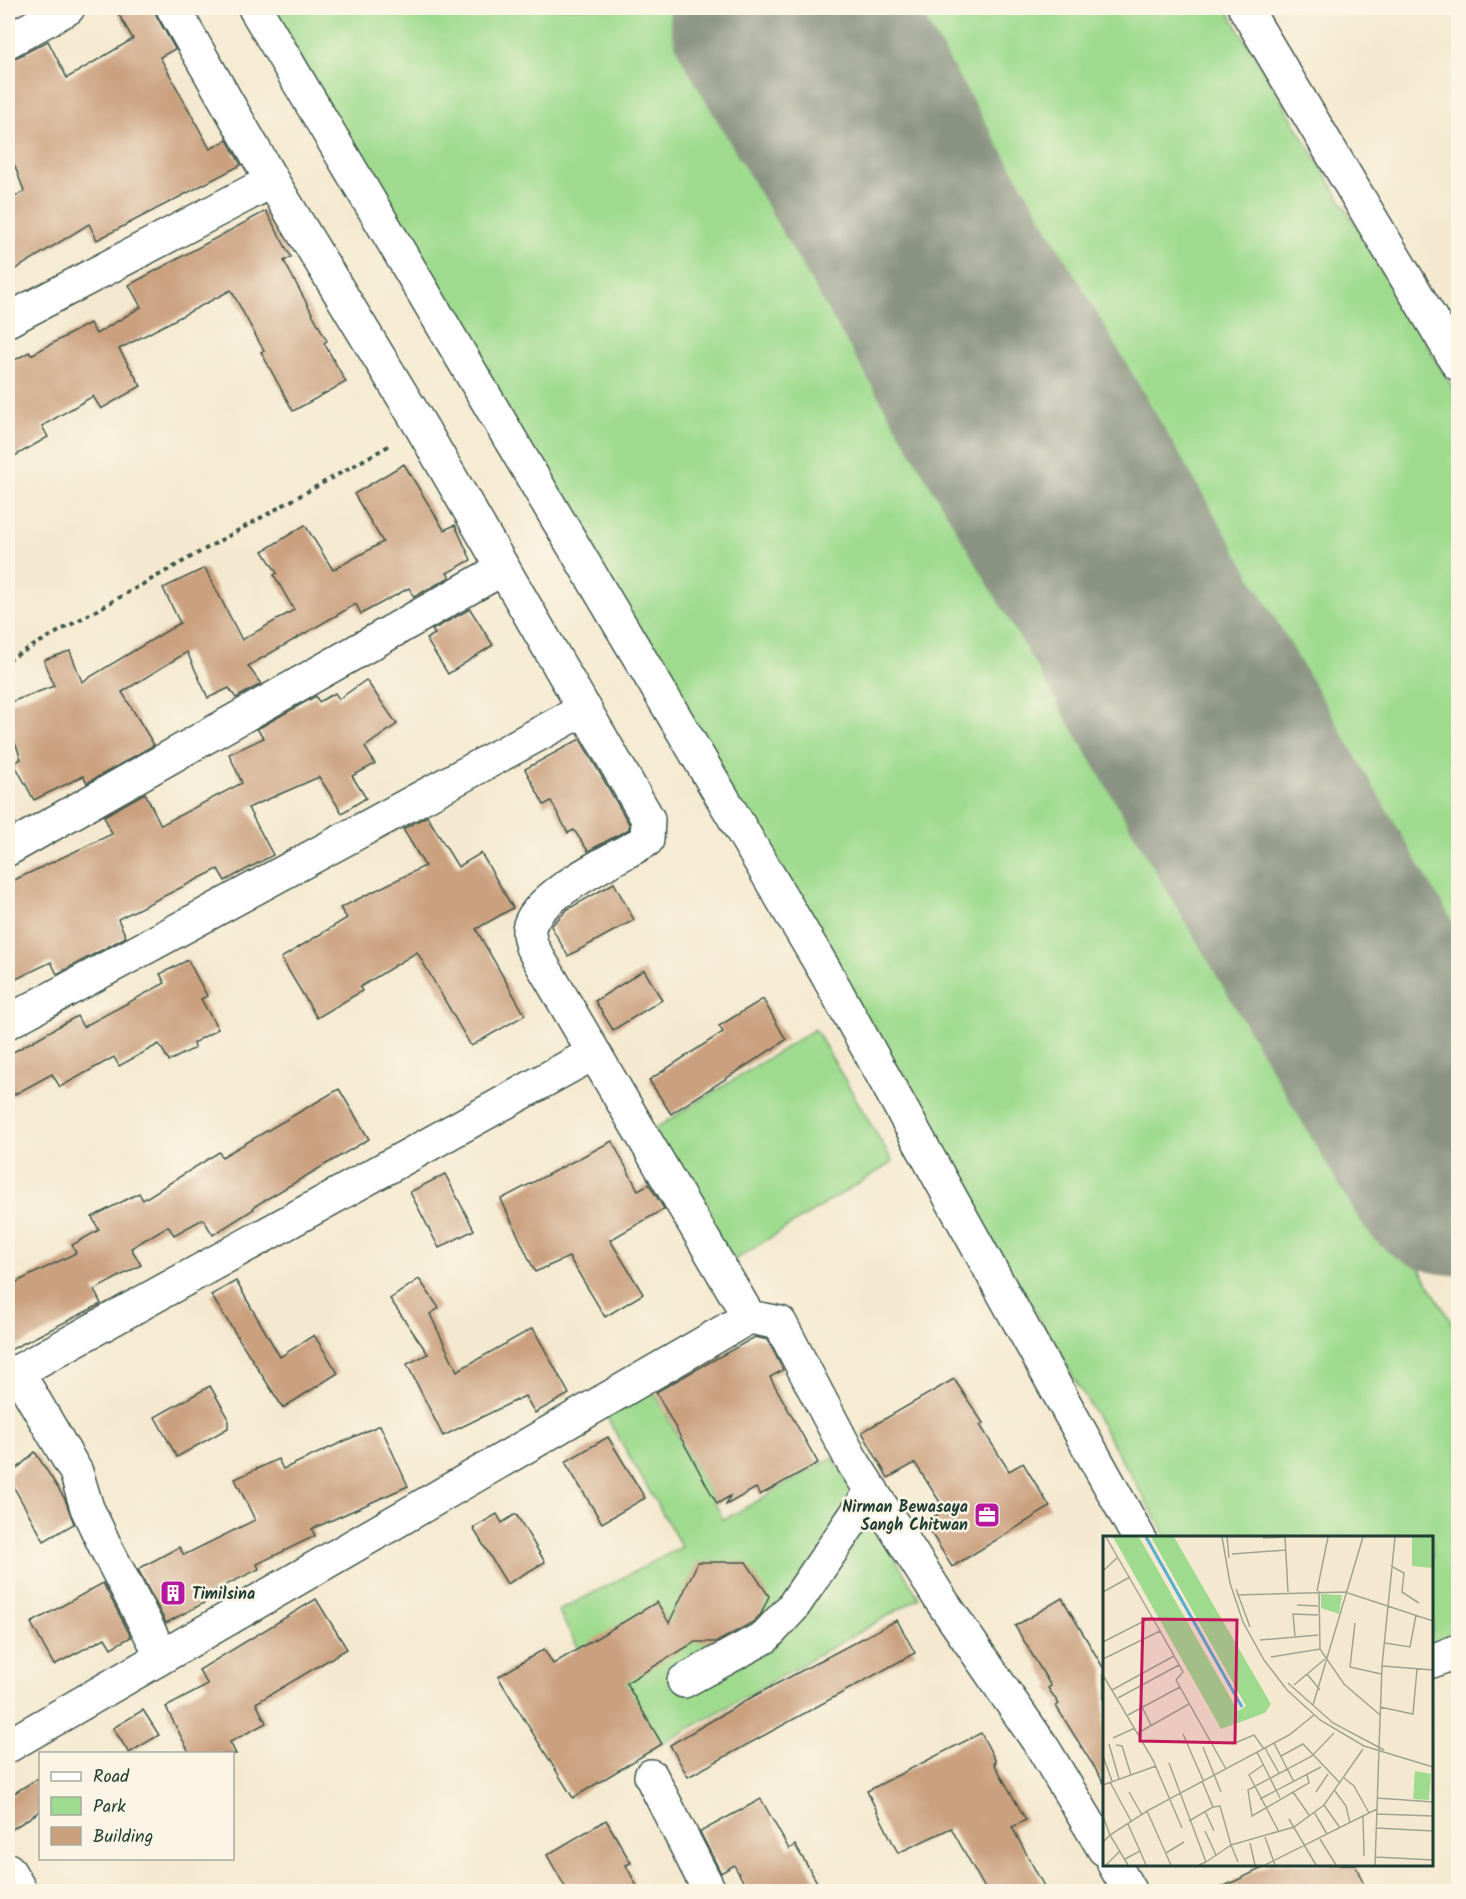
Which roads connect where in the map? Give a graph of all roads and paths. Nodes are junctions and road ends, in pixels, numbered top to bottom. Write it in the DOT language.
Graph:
graph roads {
  1 [pos="68,8"];
  2 [pos="173,8"];
  3 [pos="255,8"];
  4 [pos="1245,8"];
  5 [pos="8,41"];
  6 [pos="272,181"];
  7 [pos="8,320"];
  8 [pos="1458,364"];
  9 [pos="422,428"];
  10 [pos="502,569"];
  11 [pos="8,660"];
  12 [pos="585,709"];
  13 [pos="8,849"];
  14 [pos="8,1022"];
  15 [pos="592,1054"];
  16 [pos="749,1317"];
  17 [pos="12,1374"];
  18 [pos="872,1491"];
  19 [pos="1138,1536"];
  20 [pos="1458,1651"];
  21 [pos="162,1656"];
  22 [pos="1433,1660"];
  23 [pos="684,1681"];
  24 [pos="8,1746"];
  25 [pos="651,1776"];
  26 [pos="1103,1847"];
  27 [pos="1115,1866"];
  28 [pos="8,1870"];
  29 [pos="21,1892"];
  30 [pos="710,1892"];
  31 [pos="1131,1892"];
  1 -- 5 [label="street"];
  2 -- 6 [label="street"];
  3 -- 19 [label="street"];
  4 -- 8 [label="street"];
  6 -- 7 [label="street"];
  6 -- 9 [label="street"];
  9 -- 10 [label="street"];
  9 -- 11 [label="path"];
  10 -- 12 [label="street"];
  10 -- 13 [label="street"];
  12 -- 14 [label="street"];
  12 -- 15 [label="street"];
  15 -- 16 [label="street"];
  15 -- 17 [label="street"];
  16 -- 18 [label="street"];
  16 -- 21 [label="street"];
  17 -- 21 [label="street"];
  18 -- 23 [label="street"];
  18 -- 26 [label="street"];
  20 -- 22 [label="street"];
  21 -- 24 [label="street"];
  25 -- 30 [label="street"];
  27 -- 31 [label="street"];
  28 -- 29 [label="street"];
}
